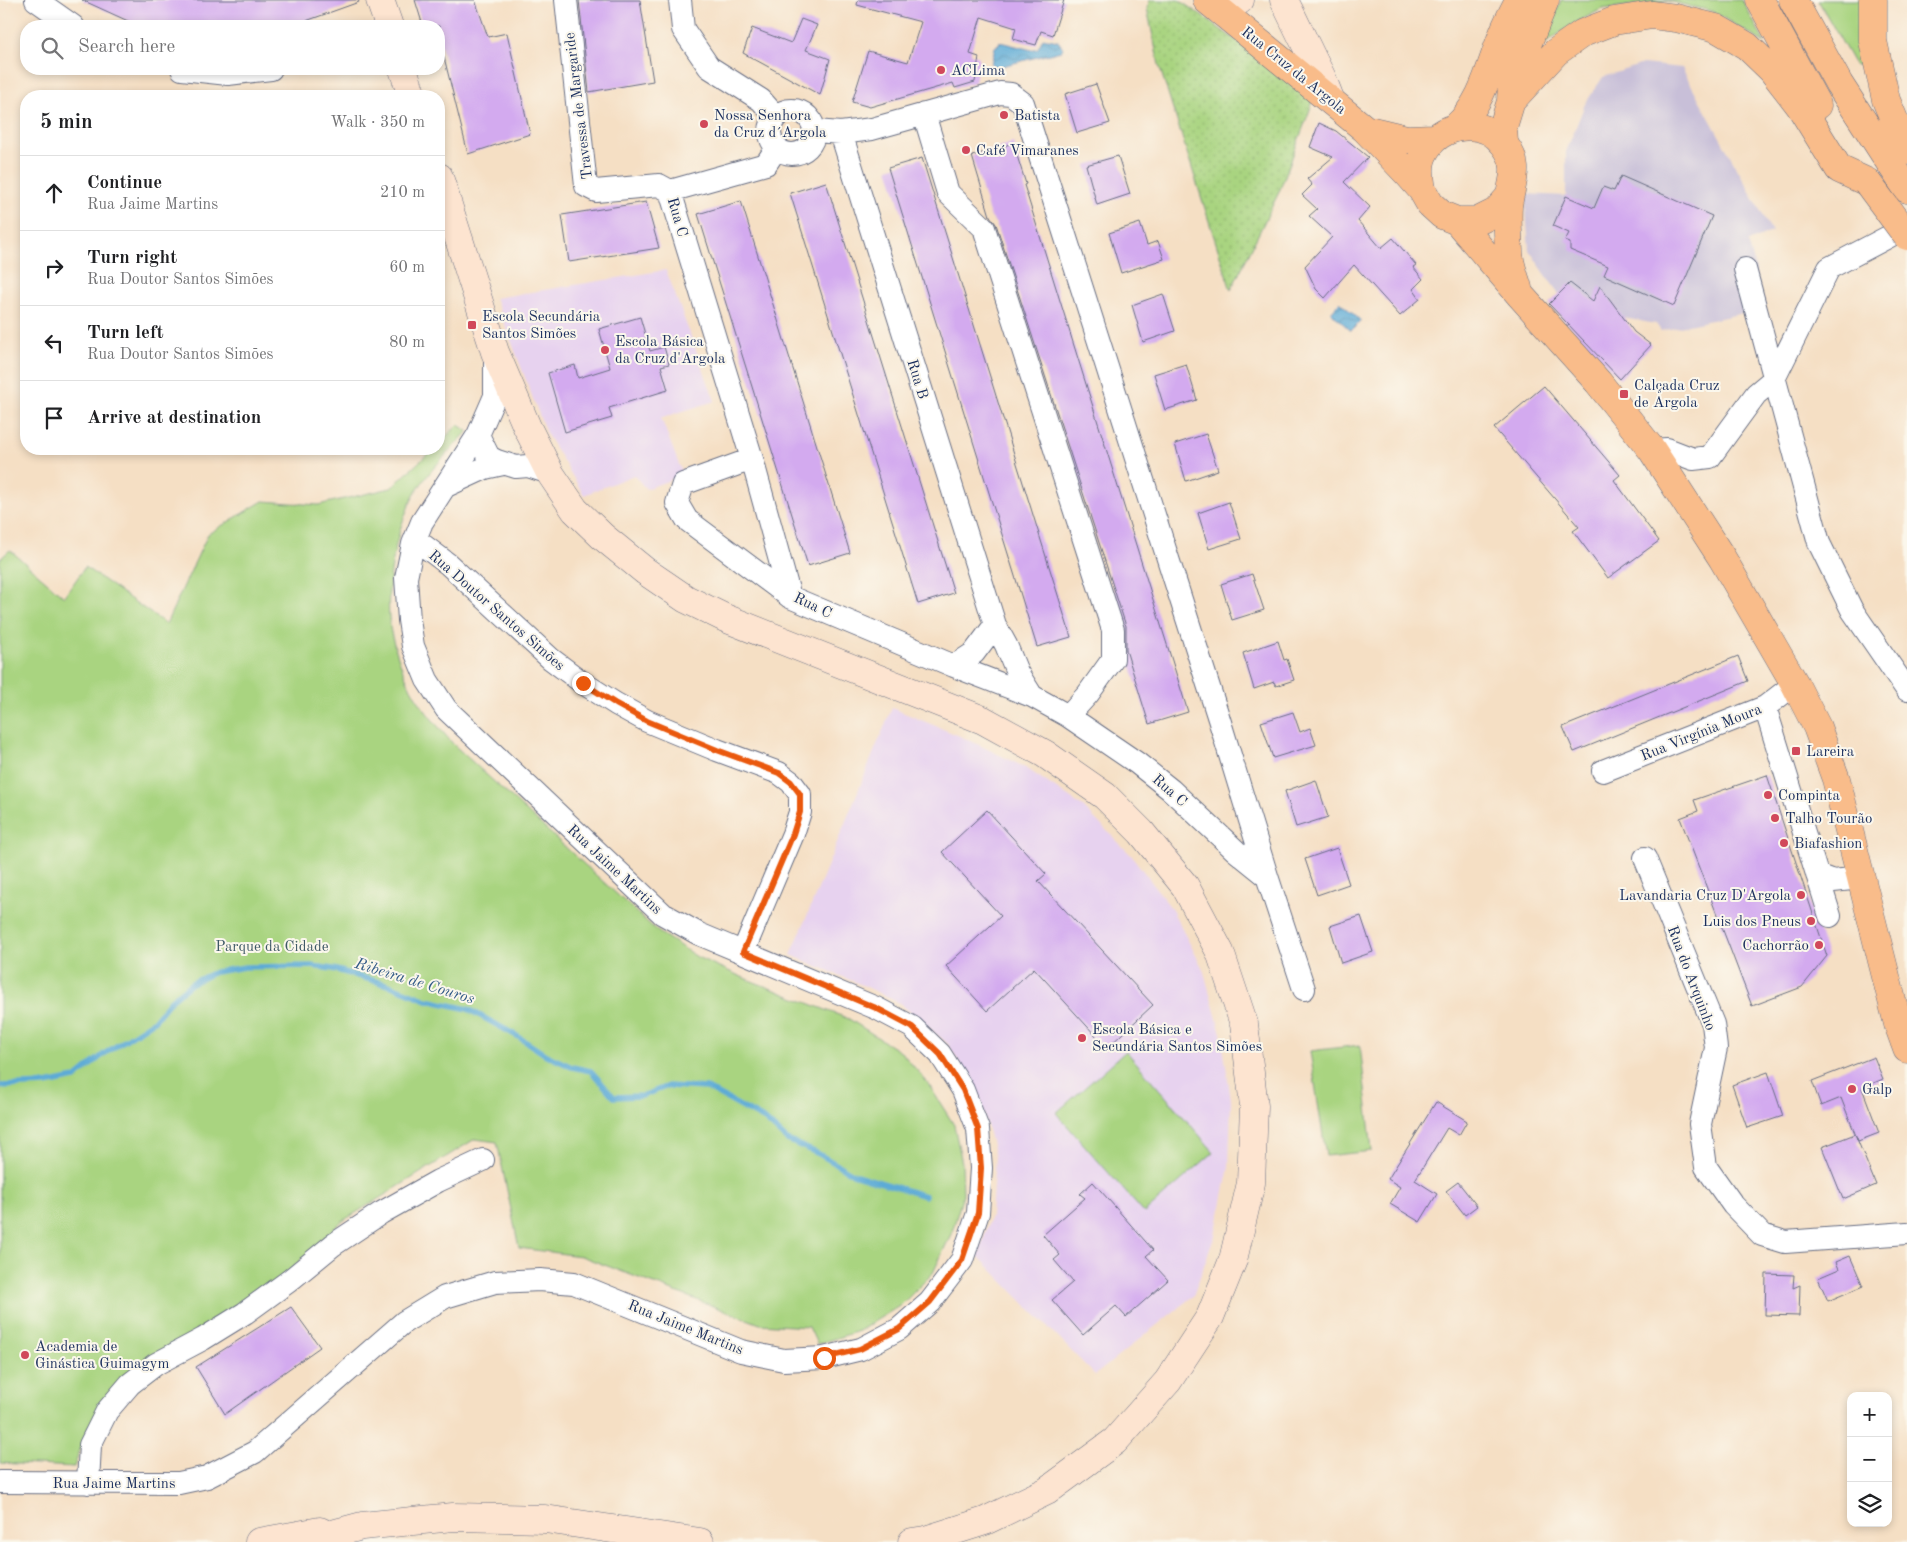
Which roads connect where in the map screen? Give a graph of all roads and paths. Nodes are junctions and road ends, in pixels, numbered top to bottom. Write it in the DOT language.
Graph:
graph roads {
  1 [pos="36,0"];
  2 [pos="380,0"];
  3 [pos="566,0"];
  4 [pos="680,0"];
  5 [pos="1284,0"];
  6 [pos="1511,0"];
  7 [pos="1519,0"];
  8 [pos="1545,0"];
  9 [pos="1760,0"];
  10 [pos="1793,0"];
  11 [pos="1873,0"];
  12 [pos="1223,3"];
  13 [pos="64,20"];
  14 [pos="387,20"];
  15 [pos="1504,30"];
  16 [pos="405,75"];
  17 [pos="410,90"];
  18 [pos="1331,101"];
  19 [pos="1511,101"];
  20 [pos="924,114"];
  21 [pos="775,116"];
  22 [pos="1365,129"];
  23 [pos="815,131"];
  24 [pos="841,133"];
  25 [pos="1446,133"];
  26 [pos="1504,143"];
  27 [pos="776,149"];
  28 [pos="1901,155"];
  29 [pos="1867,182"];
  30 [pos="1907,189"];
  31 [pos="1422,190"];
  32 [pos="670,192"];
  33 [pos="445,196"];
  34 [pos="1509,197"];
  35 [pos="1458,221"];
  36 [pos="1907,227"];
  37 [pos="1907,236"];
  38 [pos="1745,269"];
  39 [pos="1520,295"];
  40 [pos="495,352"];
  41 [pos="1774,379"];
  42 [pos="488,412"];
  43 [pos="521,414"];
  44 [pos="478,434"];
  45 [pos="1652,450"];
  46 [pos="752,459"];
  47 [pos="538,463"];
  48 [pos="504,464"];
  49 [pos="446,486"];
  50 [pos="415,539"];
  51 [pos="790,597"];
  52 [pos="995,625"];
  53 [pos="954,666"];
  54 [pos="1794,684"];
  55 [pos="1907,690"];
  56 [pos="1032,696"];
  57 [pos="1765,707"];
  58 [pos="1068,716"];
  59 [pos="1603,771"];
  60 [pos="1645,858"];
  61 [pos="1817,875"];
  62 [pos="1267,876"];
  63 [pos="1861,878"];
  64 [pos="1830,916"];
  65 [pos="743,952"];
  66 [pos="1304,989"];
  67 [pos="1907,1049"];
  68 [pos="483,1160"];
  69 [pos="1907,1233"];
  70 [pos="0,1482"];
  71 [pos="88,1483"];
  72 [pos="362,1526"];
  73 [pos="268,1541"];
  74 [pos="302,1542"];
  75 [pos="700,1542"];
  76 [pos="912,1542"];
  1 -- 13 [label="street"];
  2 -- 14 [label="street"];
  3 -- 32 [label="street, Travessa de Margaride"];
  4 -- 21 [label="street"];
  5 -- 18 [label="street"];
  6 -- 15 [label="main road"];
  7 -- 15 [label="main road"];
  8 -- 19 [label="main road"];
  9 -- 29 [label="main road"];
  10 -- 28 [label="main road"];
  11 -- 28 [label="main road"];
  12 -- 18 [label="main road, Rua Cruz da Argola"];
  15 -- 25 [label="main road"];
  16 -- 17 [label="street"];
  18 -- 22 [label="main road, Rua Cruz da Argola"];
  19 -- 26 [label="main road"];
  19 -- 29 [label="main road"];
  20 -- 24 [label="street"];
  20 -- 58 [label="street"];
  20 -- 62 [label="street"];
  21 -- 23 [label="street"];
  21 -- 27 [label="street"];
  22 -- 25 [label="main road"];
  22 -- 31 [label="main road, Rua Cruz da Argola"];
  23 -- 24 [label="street"];
  23 -- 27 [label="street"];
  24 -- 52 [label="street, Rua B"];
  25 -- 26 [label="main road"];
  25 -- 31 [label="main road"];
  26 -- 34 [label="main road"];
  27 -- 32 [label="street, Rua C"];
  28 -- 30 [label="main road"];
  29 -- 37 [label="main road, bridge"];
  31 -- 35 [label="main road"];
  32 -- 46 [label="street, Rua C"];
  33 -- 40 [label="street"];
  34 -- 35 [label="main road"];
  34 -- 39 [label="main road"];
  35 -- 39 [label="main road"];
  36 -- 41 [label="street"];
  38 -- 41 [label="street"];
  39 -- 45 [label="main road"];
  40 -- 42 [label="street, Rua Jaime Martins"];
  40 -- 43 [label="street"];
  41 -- 45 [label="street"];
  41 -- 55 [label="street"];
  42 -- 43 [label="street"];
  42 -- 44 [label="street, Rua Jaime Martins"];
  43 -- 47 [label="street"];
  44 -- 48 [label="street"];
  44 -- 49 [label="street, Rua Jaime Martins"];
  45 -- 54 [label="main road"];
  46 -- 51 [label="street, Rua C"];
  46 -- 51 [label="street"];
  47 -- 48 [label="street"];
  47 -- 76 [label="street"];
  48 -- 49 [label="street"];
  49 -- 50 [label="street, Rua Jaime Martins"];
  50 -- 65 [label="street, Rua Jaime Martins"];
  50 -- 65 [label="street, Rua Doutor Santos Simões"];
  51 -- 53 [label="street, Rua C"];
  52 -- 53 [label="street"];
  52 -- 56 [label="street, Rua B"];
  53 -- 56 [label="street, Rua C"];
  54 -- 57 [label="street, Rua Virgínia Moura"];
  54 -- 63 [label="main road"];
  56 -- 58 [label="street, Rua C"];
  57 -- 59 [label="street, Rua Virgínia Moura"];
  57 -- 61 [label="street"];
  58 -- 62 [label="street, Rua C"];
  60 -- 69 [label="street, Rua do Arquinho"];
  61 -- 63 [label="street"];
  61 -- 64 [label="street"];
  62 -- 66 [label="street"];
  63 -- 67 [label="main road"];
  65 -- 71 [label="street, Rua Jaime Martins"];
  68 -- 71 [label="street"];
  70 -- 71 [label="street, Rua Jaime Martins"];
  72 -- 73 [label="street"];
  72 -- 74 [label="street"];
  72 -- 75 [label="street"];
}
